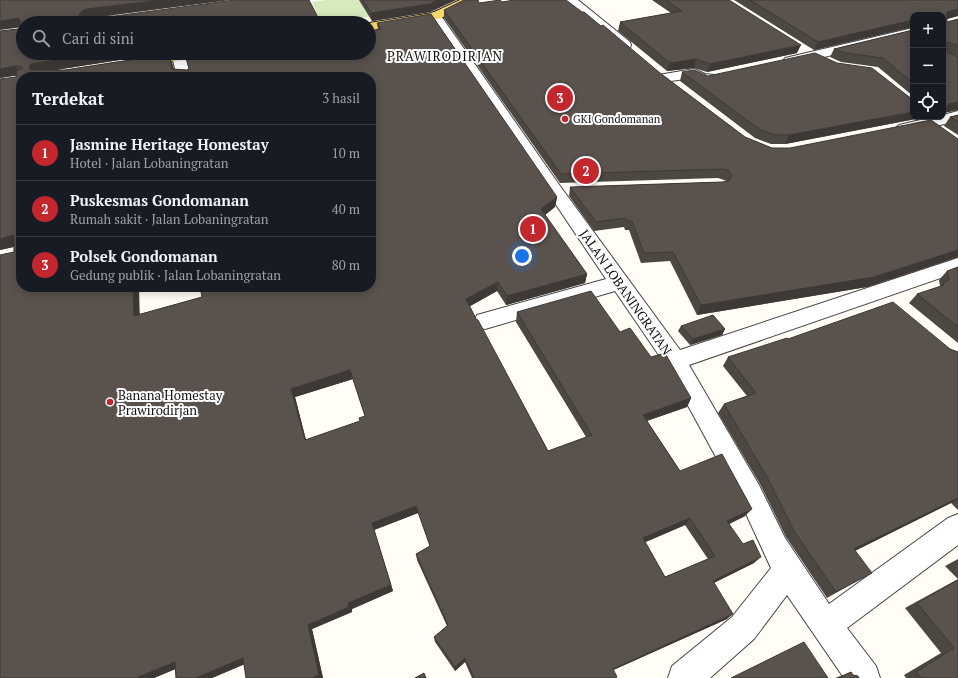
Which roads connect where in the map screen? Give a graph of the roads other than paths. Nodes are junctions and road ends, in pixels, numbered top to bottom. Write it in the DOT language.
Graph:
graph roads {
  1 [pos="469,0"];
  2 [pos="571,0"];
  3 [pos="435,16"];
  4 [pos="376,26"];
  5 [pos="909,36"];
  6 [pos="799,48"];
  7 [pos="635,54"];
  8 [pos="812,56"];
  9 [pos="152,60"];
  10 [pos="180,60"];
  11 [pos="126,64"];
  12 [pos="774,64"];
  13 [pos="832,64"];
  14 [pos="653,68"];
  15 [pos="183,72"];
  16 [pos="720,76"];
  17 [pos="664,78"];
  18 [pos="677,88"];
  19 [pos="958,116"];
  20 [pos="935,124"];
  21 [pos="891,131"];
  22 [pos="958,265"];
  23 [pos="618,283"];
  24 [pos="879,292"];
  25 [pos="896,307"];
  26 [pos="485,322"];
  27 [pos="675,361"];
  28 [pos="958,528"];
  29 [pos="788,570"];
  30 [pos="826,626"];
  31 [pos="684,678"];
  32 [pos="864,678"];
  1 -- 3 [label="main road"];
  2 -- 7 [label="street"];
  3 -- 4 [label="main road"];
  3 -- 23 [label="street, JALAN LOBANINGRATAN"];
  5 -- 8 [label="street"];
  6 -- 8 [label="street"];
  8 -- 12 [label="street"];
  8 -- 13 [label="street"];
  9 -- 11 [label="main road"];
  10 -- 15 [label="street"];
  14 -- 17 [label="street"];
  16 -- 17 [label="street"];
  17 -- 18 [label="street"];
  19 -- 20 [label="street"];
  20 -- 21 [label="street"];
  22 -- 24 [label="street, JALAN LOBANINGRATAN"];
  23 -- 26 [label="street"];
  23 -- 27 [label="street, JALAN LOBANINGRATAN"];
  24 -- 25 [label="street"];
  24 -- 27 [label="street, JALAN LOBANINGRATAN"];
  27 -- 29 [label="street"];
  28 -- 30 [label="street"];
  29 -- 30 [label="street"];
  29 -- 31 [label="street"];
  30 -- 32 [label="street"];
}
